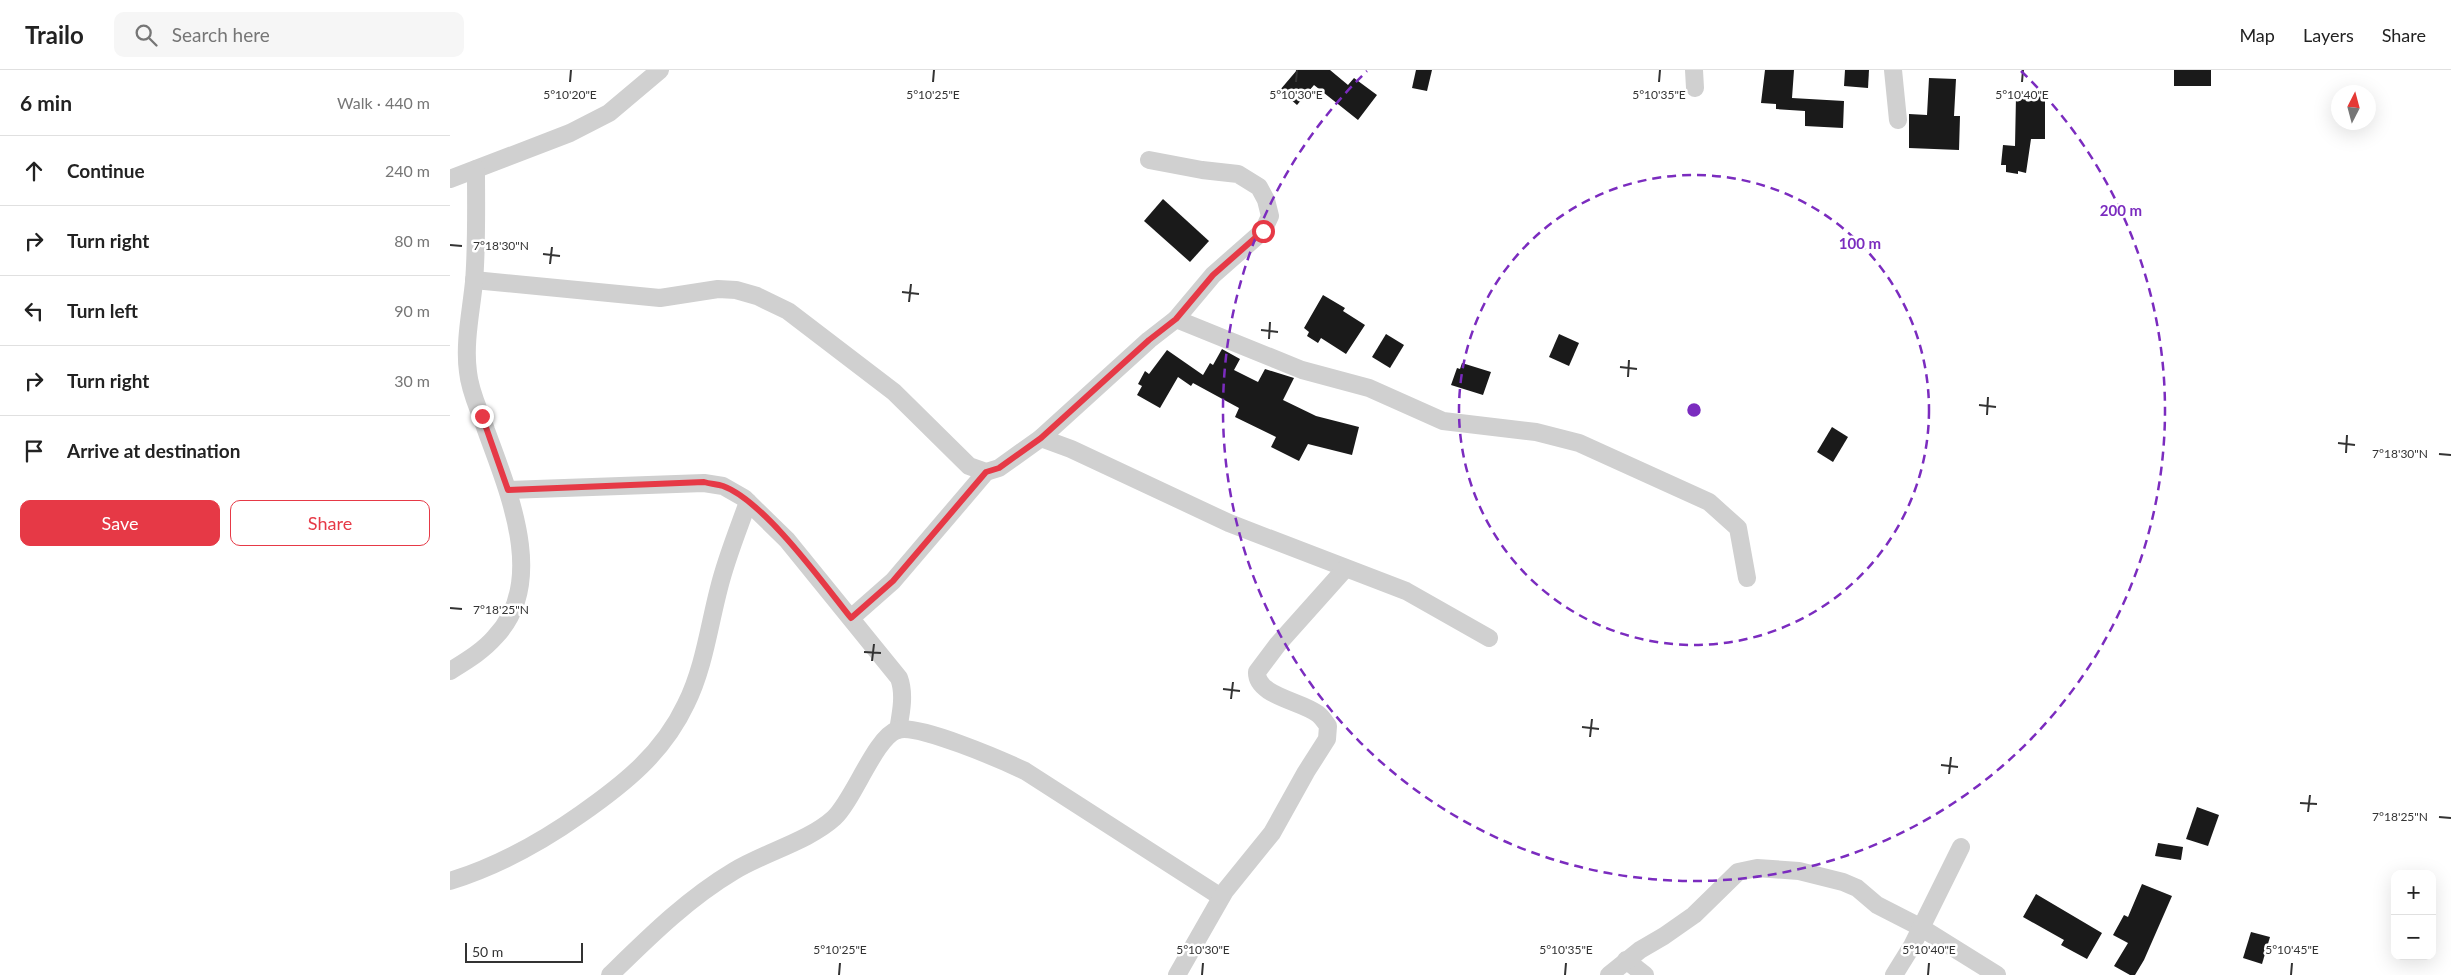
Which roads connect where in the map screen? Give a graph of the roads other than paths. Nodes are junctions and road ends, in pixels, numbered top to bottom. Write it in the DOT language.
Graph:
graph roads {
  1 [pos="660,70"];
  2 [pos="1694,70"];
  3 [pos="1893,70"];
  4 [pos="1695,88"];
  5 [pos="1898,120"];
  6 [pos="1148,160"];
  7 [pos="476,169"];
  8 [pos="450,179"];
  9 [pos="474,280"];
  10 [pos="1176,319"];
  11 [pos="1041,438"];
  12 [pos="986,472"];
  13 [pos="508,490"];
  14 [pos="748,502"];
  15 [pos="1344,569"];
  16 [pos="1747,578"];
  17 [pos="851,618"];
  18 [pos="1489,638"];
  19 [pos="450,671"];
  20 [pos="898,730"];
  21 [pos="1961,847"];
  22 [pos="450,881"];
  23 [pos="1221,897"];
  24 [pos="1920,927"];
  25 [pos="1626,960"];
  26 [pos="610,975"];
  27 [pos="1177,975"];
  28 [pos="1609,975"];
  29 [pos="1645,975"];
  30 [pos="1894,975"];
  31 [pos="1997,975"];
  1 -- 7 [label="street"];
  2 -- 4 [label="street"];
  3 -- 5 [label="street"];
  6 -- 10 [label="street"];
  7 -- 8 [label="street"];
  7 -- 9 [label="street"];
  9 -- 12 [label="street"];
  9 -- 13 [label="street"];
  10 -- 11 [label="street"];
  10 -- 16 [label="street"];
  11 -- 12 [label="street"];
  11 -- 15 [label="street"];
  12 -- 17 [label="street"];
  13 -- 14 [label="street"];
  13 -- 19 [label="street"];
  14 -- 17 [label="street"];
  14 -- 22 [label="street"];
  15 -- 18 [label="street"];
  15 -- 23 [label="street"];
  17 -- 20 [label="street"];
  20 -- 23 [label="street"];
  20 -- 26 [label="street"];
  21 -- 24 [label="street"];
  23 -- 27 [label="street"];
  24 -- 25 [label="street"];
  24 -- 30 [label="street"];
  24 -- 31 [label="street"];
  25 -- 28 [label="street"];
  25 -- 29 [label="street"];
}
